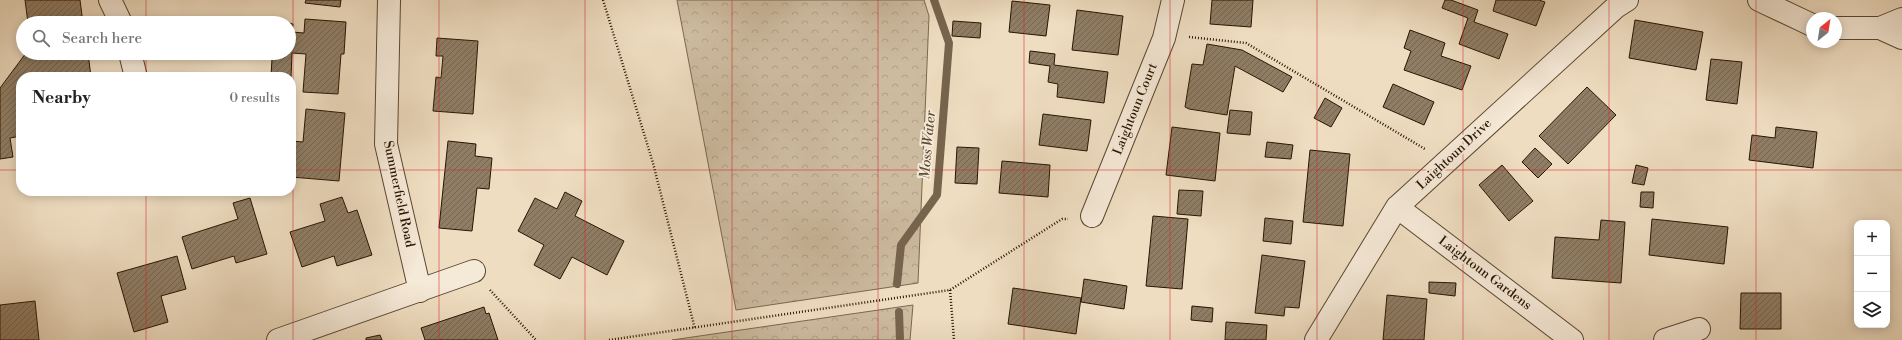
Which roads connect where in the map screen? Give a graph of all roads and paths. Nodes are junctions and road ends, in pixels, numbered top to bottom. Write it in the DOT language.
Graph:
graph roads {
  1 [pos="110,0"];
  2 [pos="389,0"];
  3 [pos="603,0"];
  4 [pos="1173,0"];
  5 [pos="1627,0"];
  6 [pos="1759,0"];
  7 [pos="118,16"];
  8 [pos="1902,19"];
  9 [pos="1806,21"];
  10 [pos="1842,28"];
  11 [pos="1880,28"];
  12 [pos="1165,35"];
  13 [pos="1902,38"];
  14 [pos="132,60"];
  15 [pos="135,72"];
  16 [pos="1446,161"];
  17 [pos="1397,207"];
  18 [pos="1092,216"];
  19 [pos="474,271"];
  20 [pos="950,290"];
  21 [pos="420,291"];
  22 [pos="695,329"];
  23 [pos="1699,329"];
  24 [pos="278,340"];
  25 [pos="536,340"];
  26 [pos="609,340"];
  27 [pos="954,340"];
  28 [pos="1316,340"];
  29 [pos="1572,340"];
  30 [pos="1664,340"];
  1 -- 7 [label="street"];
  2 -- 21 [label="street, Summerfield Road"];
  3 -- 22 [label="path"];
  4 -- 12 [label="street, Laightoun Court"];
  5 -- 16 [label="street, Laightoun Drive"];
  6 -- 9 [label="street"];
  8 -- 11 [label="street"];
  10 -- 11 [label="street"];
  11 -- 13 [label="street"];
  12 -- 16 [label="path"];
  12 -- 18 [label="street, Laightoun Court"];
  14 -- 15 [label="street"];
  16 -- 17 [label="street, Laightoun Drive"];
  17 -- 28 [label="street, Laightoun Drive"];
  17 -- 29 [label="street, Laightoun Gardens"];
  18 -- 20 [label="path"];
  19 -- 21 [label="street"];
  19 -- 25 [label="path"];
  20 -- 22 [label="path"];
  20 -- 27 [label="path"];
  21 -- 24 [label="street"];
  22 -- 26 [label="path"];
  23 -- 30 [label="street"];
}
